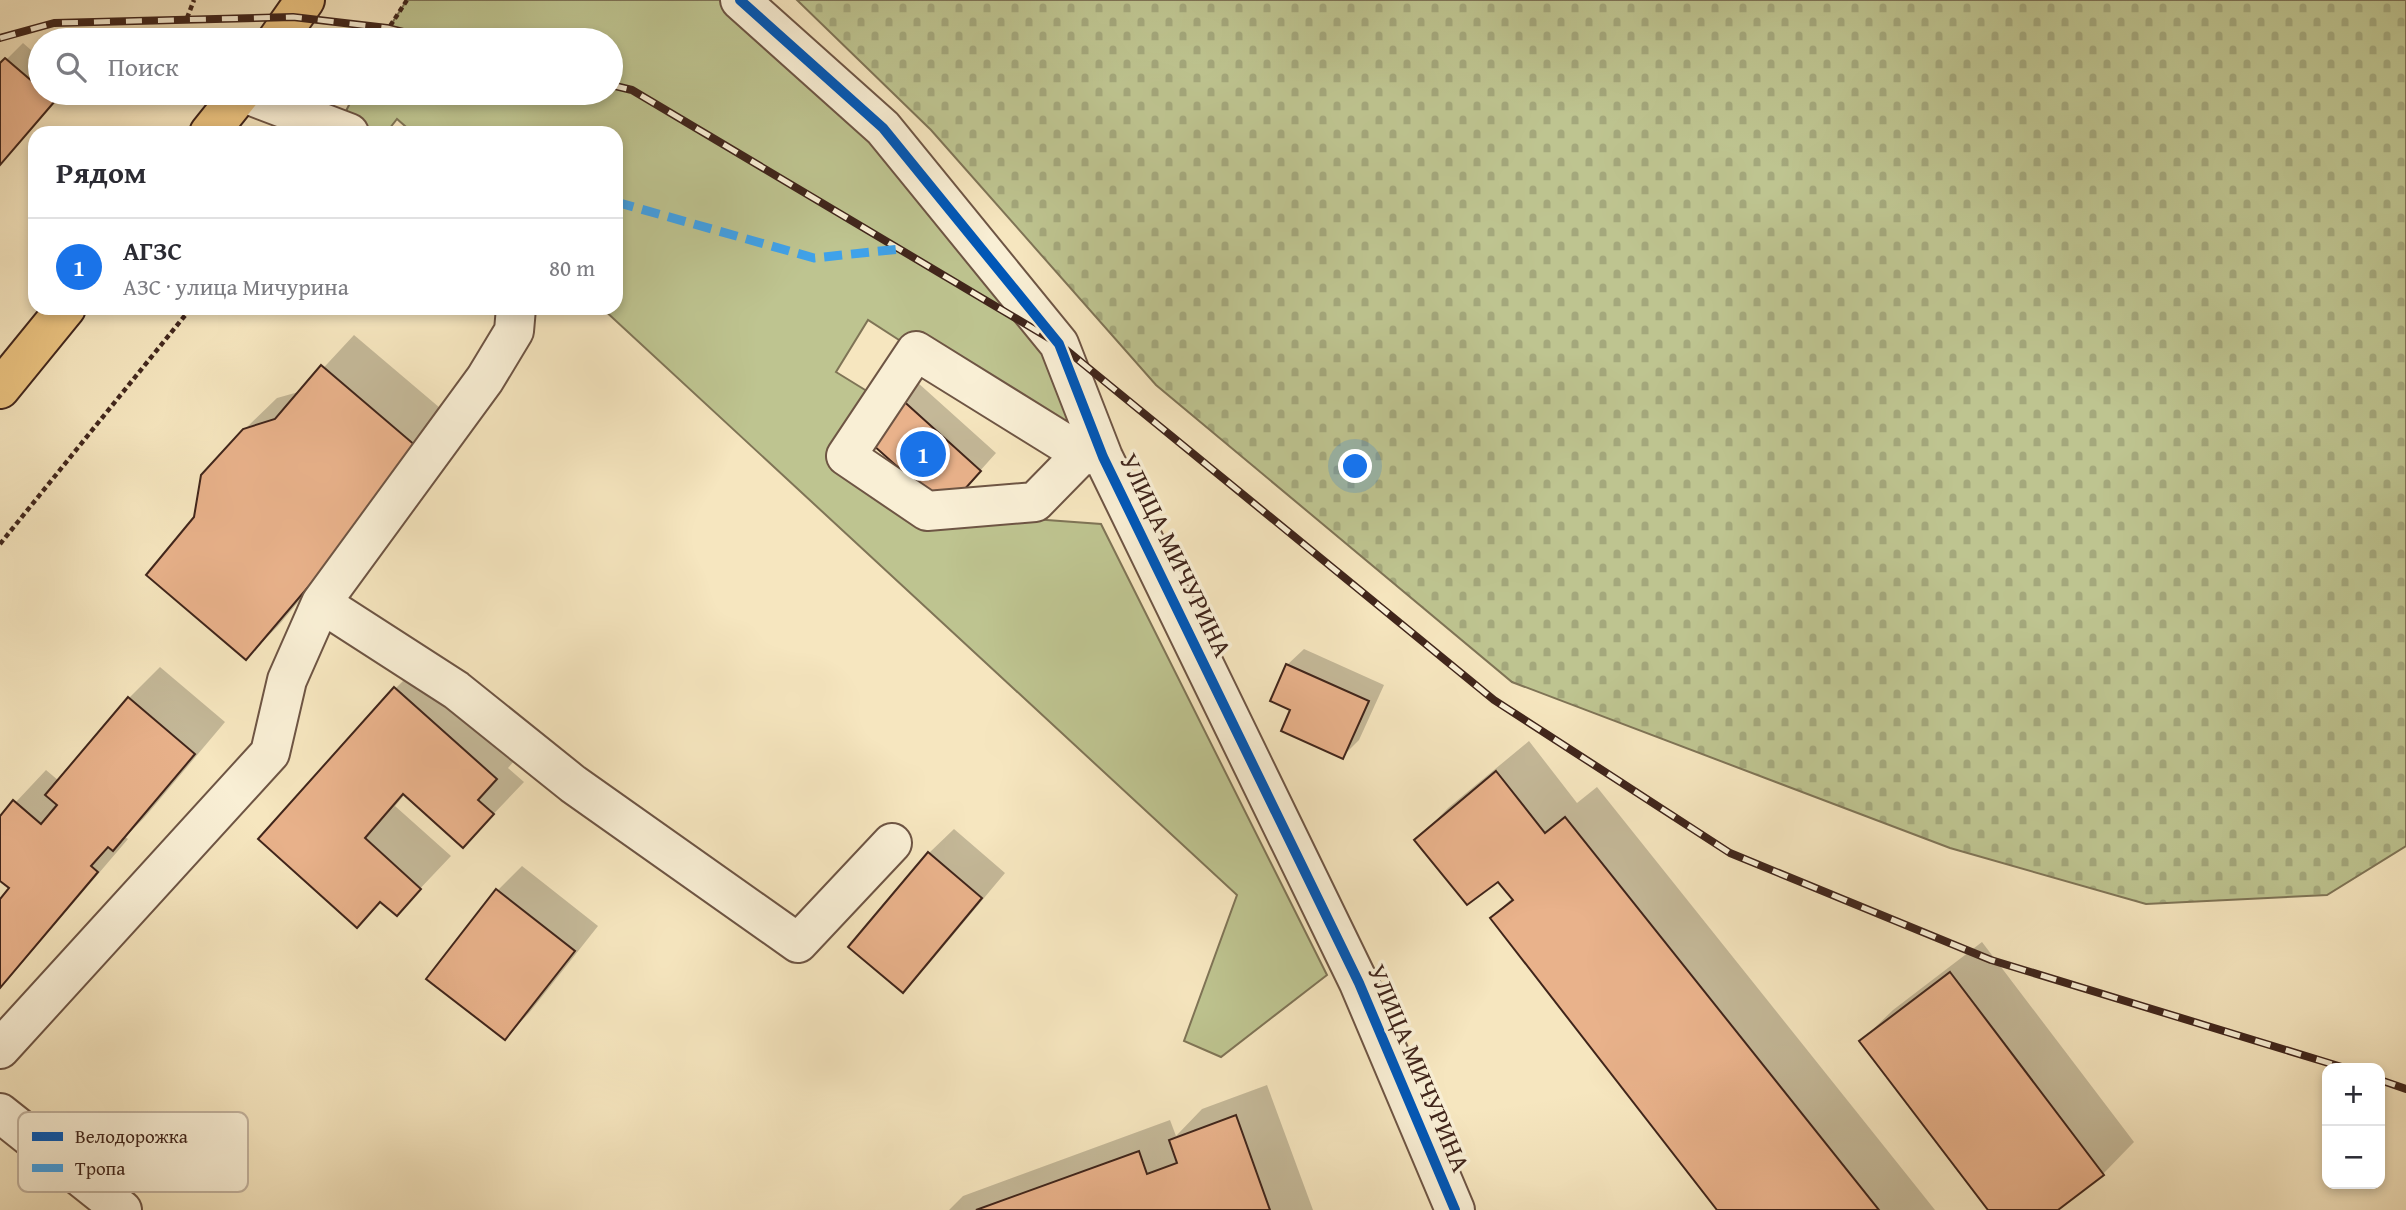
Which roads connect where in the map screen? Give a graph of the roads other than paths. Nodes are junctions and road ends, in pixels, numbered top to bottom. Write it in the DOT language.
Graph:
graph roads {
  1 [pos="305,0"];
  2 [pos="740,0"];
  3 [pos="285,28"];
  4 [pos="233,105"];
  5 [pos="275,105"];
  6 [pos="215,126"];
  7 [pos="330,126"];
  8 [pos="60,315"];
  9 [pos="515,315"];
  10 [pos="0,389"];
  11 [pos="1092,456"];
  12 [pos="321,603"];
  13 [pos="892,843"];
  14 [pos="0,1049"];
  15 [pos="0,1113"];
  16 [pos="18,1127"];
  17 [pos="99,1192"];
  18 [pos="122,1210"];
  19 [pos="1455,1210"];
  1 -- 3 [label="main road"];
  2 -- 11 [label="street, УЛИЦА МИЧУРИНА"];
  4 -- 6 [label="main road"];
  5 -- 7 [label="street"];
  8 -- 10 [label="main road"];
  9 -- 12 [label="street"];
  11 -- 11 [label="street"];
  11 -- 19 [label="street, УЛИЦА МИЧУРИНА"];
  12 -- 13 [label="street"];
  12 -- 14 [label="street"];
  15 -- 16 [label="street"];
  17 -- 18 [label="street"];
}
